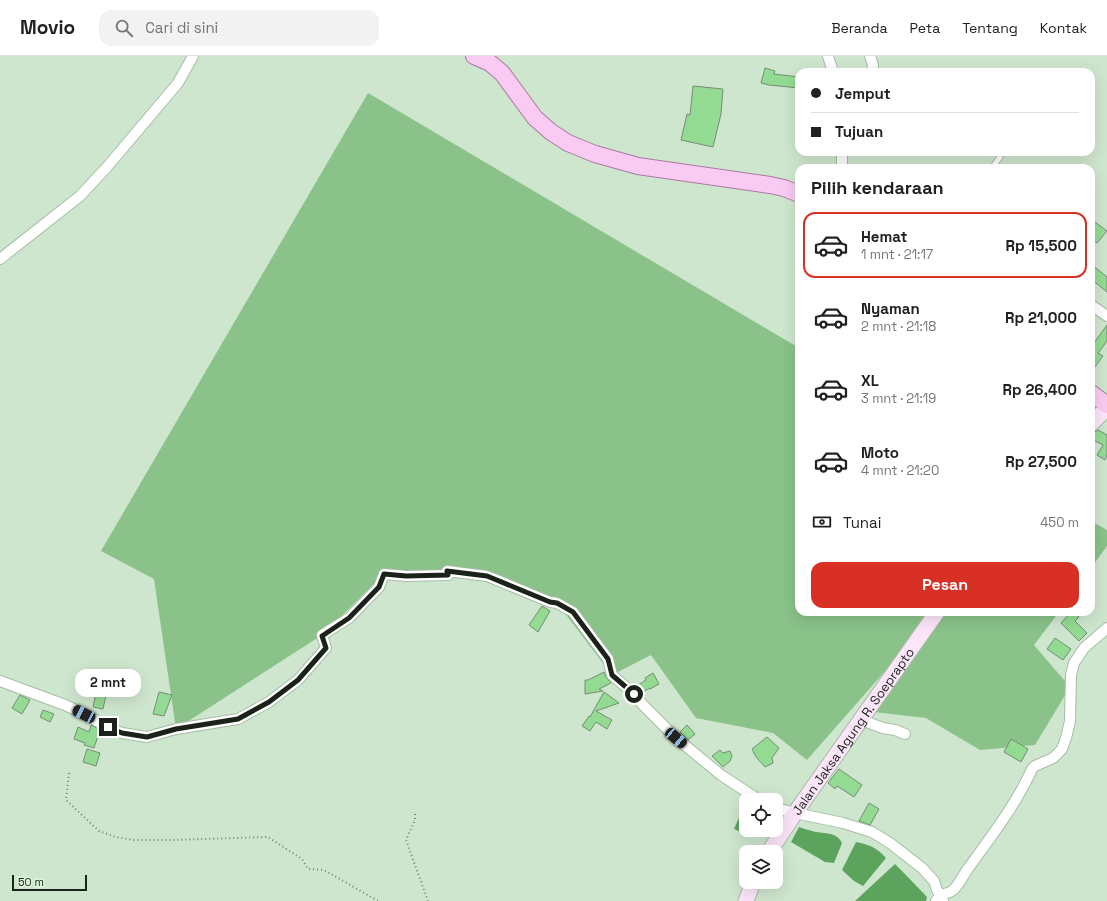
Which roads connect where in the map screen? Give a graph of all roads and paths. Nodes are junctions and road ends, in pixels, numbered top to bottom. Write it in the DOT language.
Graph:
graph roads {
  1 [pos="193,56"];
  2 [pos="474,56"];
  3 [pos="828,56"];
  4 [pos="870,56"];
  5 [pos="832,68"];
  6 [pos="873,68"];
  7 [pos="1000,157"];
  8 [pos="995,164"];
  9 [pos="795,192"];
  10 [pos="0,259"];
  11 [pos="1095,308"];
  12 [pos="1107,316"];
  13 [pos="1095,396"];
  14 [pos="1107,405"];
  15 [pos="1107,408"];
  16 [pos="1095,420"];
  17 [pos="934,616"];
  18 [pos="1107,628"];
  19 [pos="0,681"];
  20 [pos="861,720"];
  21 [pos="905,734"];
  22 [pos="69,773"];
  23 [pos="748,793"];
  24 [pos="783,810"];
  25 [pos="795,813"];
  26 [pos="415,814"];
  27 [pos="774,845"];
  28 [pos="750,889"];
  29 [pos="939,899"];
  30 [pos="378,901"];
  31 [pos="428,901"];
  32 [pos="746,901"];
  1 -- 10 [label="street"];
  2 -- 9 [label="main road"];
  3 -- 5 [label="street"];
  4 -- 6 [label="street"];
  7 -- 8 [label="lane"];
  11 -- 12 [label="street"];
  13 -- 14 [label="main road"];
  15 -- 16 [label="street"];
  17 -- 20 [label="street, Jalan Jaksa Agung R. Soeprapto"];
  18 -- 29 [label="street"];
  19 -- 23 [label="street"];
  20 -- 21 [label="street"];
  20 -- 25 [label="street, Jalan Jaksa Agung R. Soeprapto"];
  22 -- 30 [label="path"];
  24 -- 25 [label="street"];
  25 -- 27 [label="street, Jalan Jaksa Agung R. Soeprapto"];
  25 -- 29 [label="street"];
  26 -- 31 [label="path"];
  28 -- 32 [label="street"];
}
